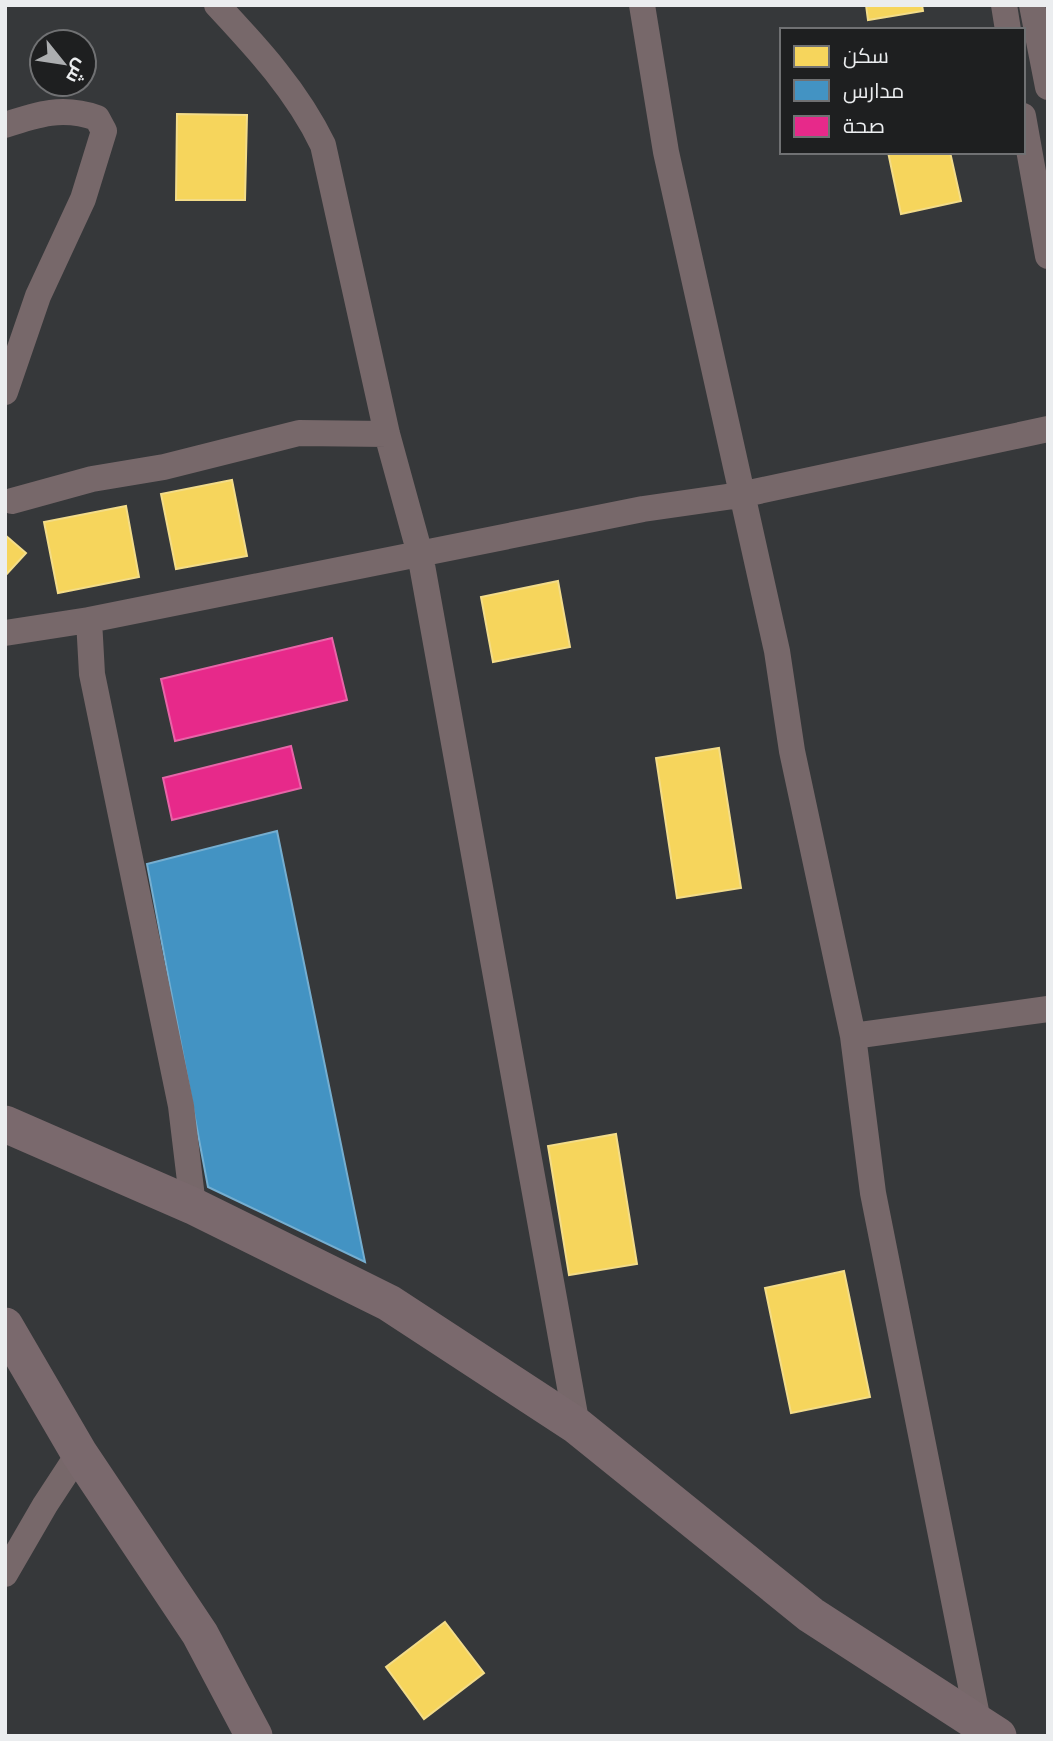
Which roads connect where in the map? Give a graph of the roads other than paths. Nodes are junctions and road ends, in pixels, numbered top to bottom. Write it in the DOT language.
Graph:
graph roads {
  1 [pos="217,5"];
  2 [pos="642,5"];
  3 [pos="1004,5"];
  4 [pos="1032,5"];
  5 [pos="1008,28"];
  6 [pos="1048,88"];
  7 [pos="5,125"];
  8 [pos="1025,127"];
  9 [pos="1048,256"];
  10 [pos="5,392"];
  11 [pos="1048,429"];
  12 [pos="387,434"];
  13 [pos="740,495"];
  14 [pos="12,501"];
  15 [pos="420,554"];
  16 [pos="89,620"];
  17 [pos="5,633"];
  18 [pos="1048,1009"];
  19 [pos="853,1036"];
  20 [pos="5,1124"];
  21 [pos="193,1206"];
  22 [pos="5,1326"];
  23 [pos="577,1426"];
  24 [pos="79,1454"];
  25 [pos="5,1574"];
  26 [pos="988,1729"];
  27 [pos="254,1736"];
  1 -- 12 [label="street"];
  2 -- 13 [label="street"];
  3 -- 5 [label="street"];
  4 -- 6 [label="street"];
  7 -- 10 [label="street"];
  8 -- 9 [label="street"];
  11 -- 13 [label="street"];
  12 -- 14 [label="street"];
  12 -- 15 [label="street"];
  13 -- 15 [label="street"];
  13 -- 19 [label="street"];
  15 -- 16 [label="street"];
  15 -- 23 [label="street"];
  16 -- 17 [label="street"];
  16 -- 21 [label="street"];
  18 -- 19 [label="street"];
  19 -- 26 [label="street"];
  20 -- 21 [label="street"];
  21 -- 23 [label="street"];
  22 -- 24 [label="street"];
  23 -- 26 [label="street"];
  24 -- 25 [label="street"];
  24 -- 27 [label="street"];
}
